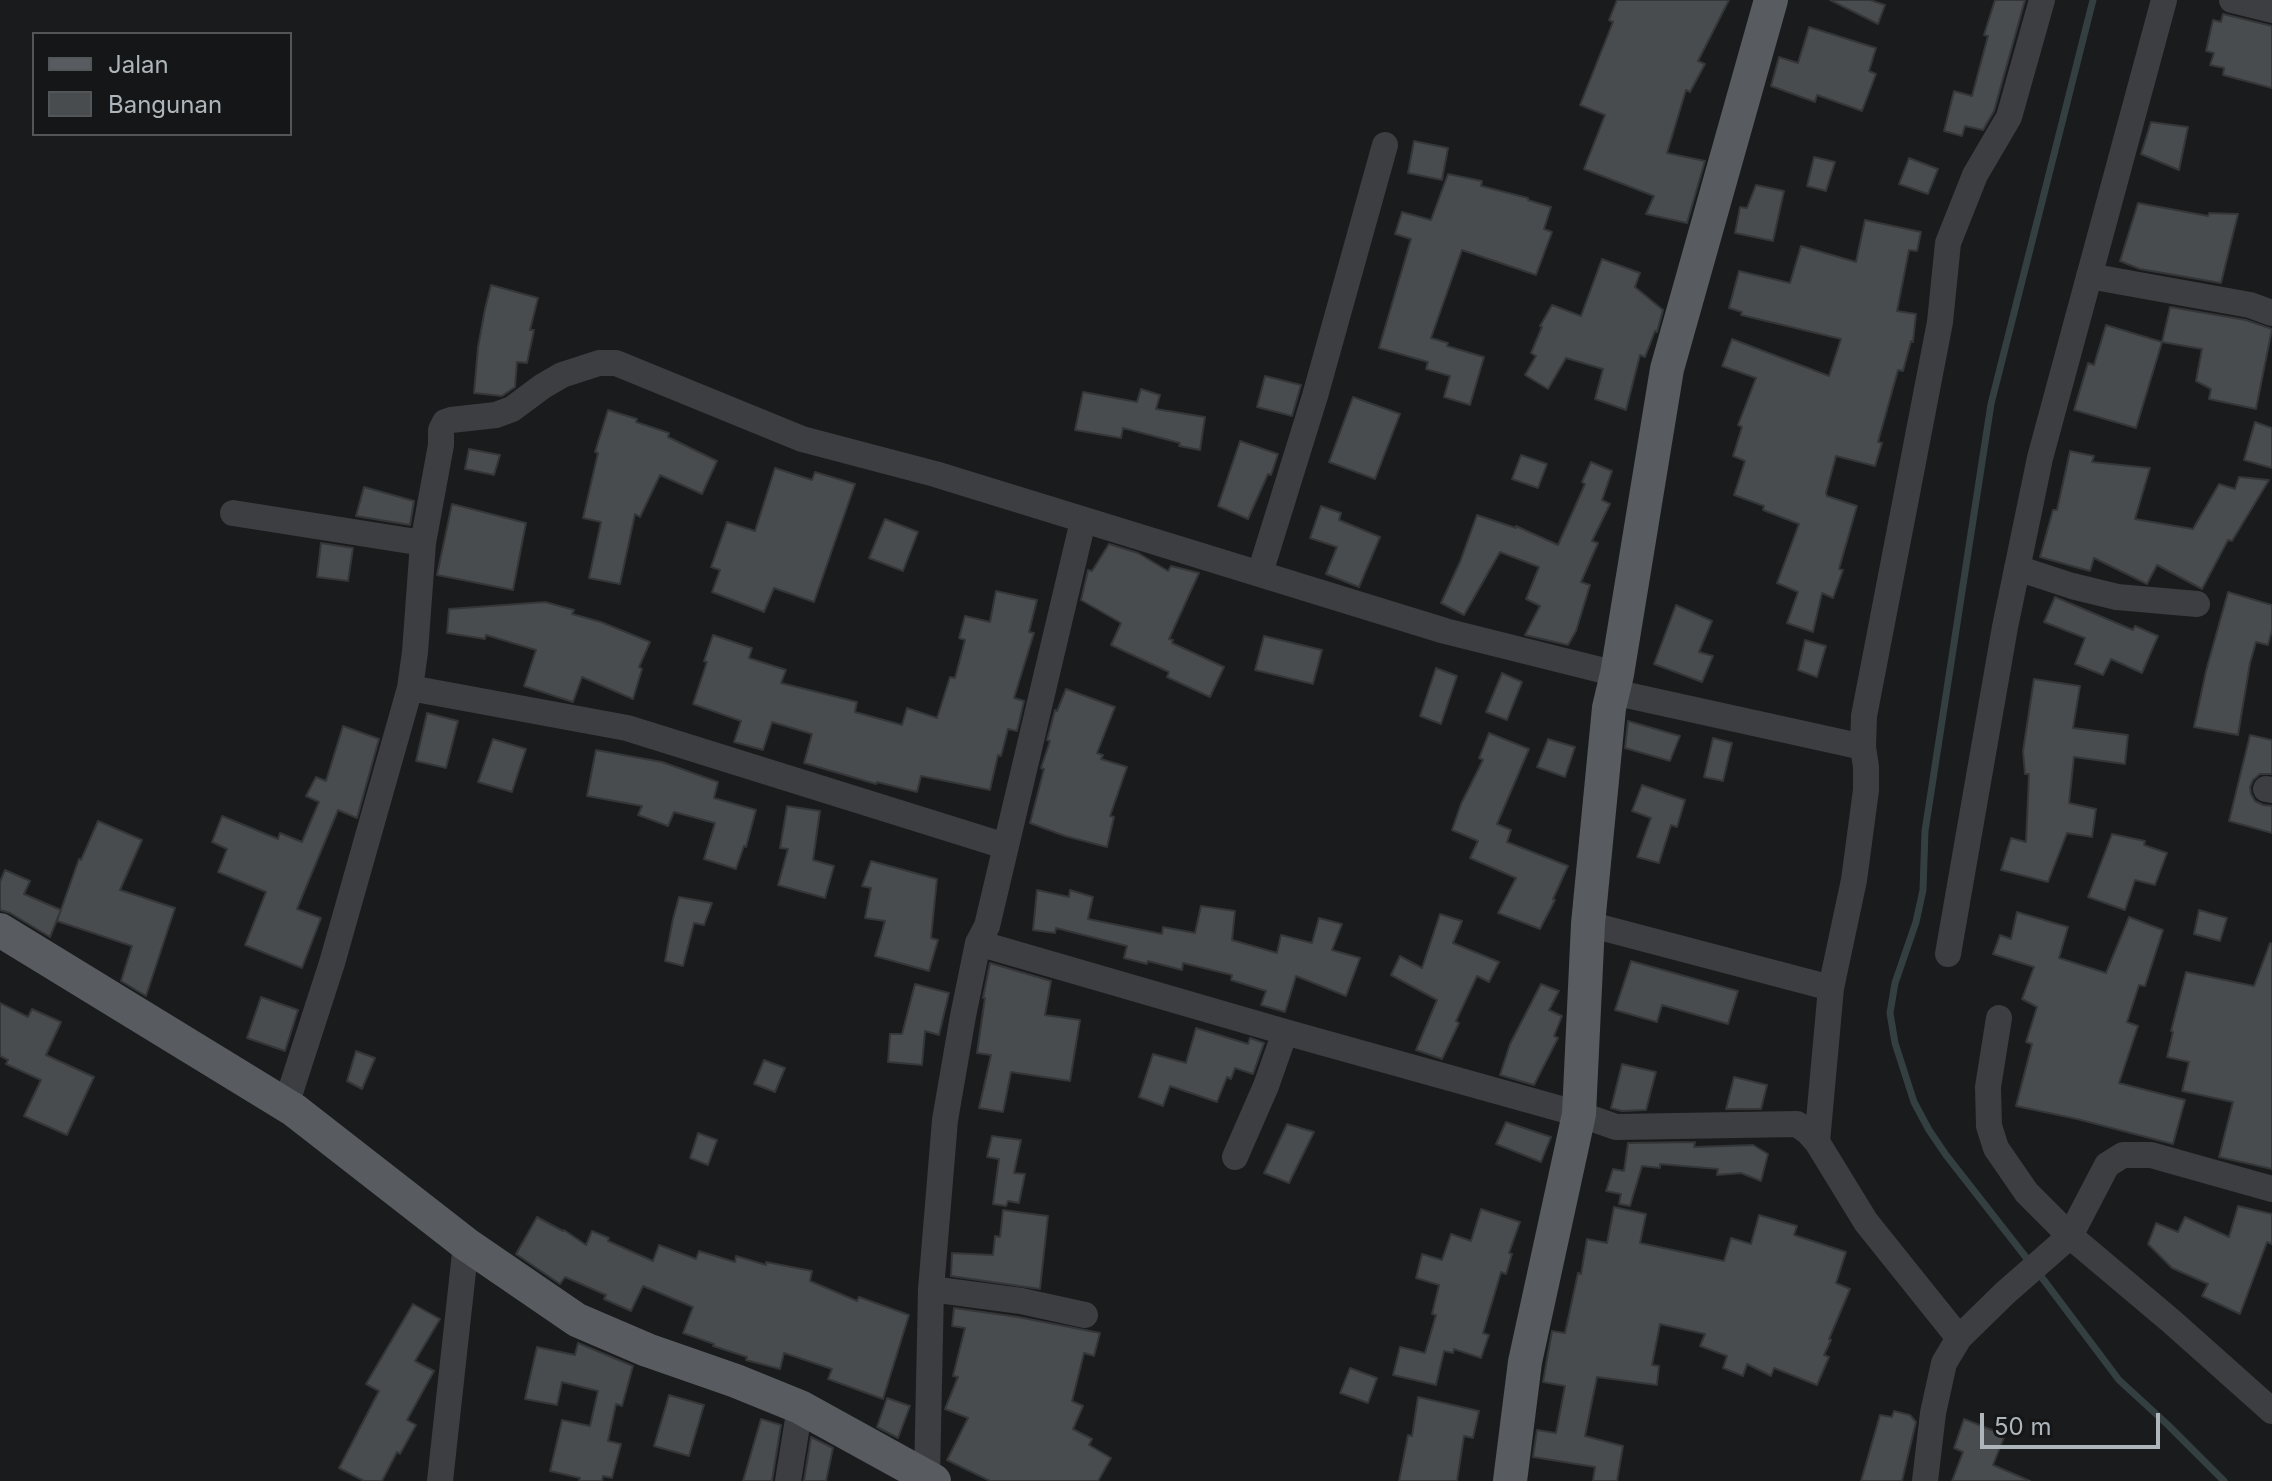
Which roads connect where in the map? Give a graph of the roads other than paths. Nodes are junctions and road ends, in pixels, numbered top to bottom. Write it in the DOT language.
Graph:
graph roads {
  1 [pos="1771,0"];
  2 [pos="2042,0"];
  3 [pos="2164,0"];
  4 [pos="2232,0"];
  5 [pos="2272,10"];
  6 [pos="1385,145"];
  7 [pos="2089,276"];
  8 [pos="2272,313"];
  9 [pos="233,513"];
  10 [pos="1083,521"];
  11 [pos="423,543"];
  12 [pos="2017,568"];
  13 [pos="1260,573"];
  14 [pos="2197,604"];
  15 [pos="1615,683"];
  16 [pos="410,688"];
  17 [pos="1863,747"];
  18 [pos="1005,846"];
  19 [pos="1588,924"];
  20 [pos="0,930"];
  21 [pos="978,943"];
  22 [pos="1948,954"];
  23 [pos="1831,988"];
  24 [pos="1999,1018"];
  25 [pos="1285,1032"];
  26 [pos="286,1105"];
  27 [pos="1579,1114"];
  28 [pos="1817,1142"];
  29 [pos="1235,1157"];
  30 [pos="2272,1189"];
  31 [pos="2062,1243"];
  32 [pos="466,1244"];
  33 [pos="931,1289"];
  34 [pos="1085,1315"];
  35 [pos="1959,1338"];
  36 [pos="800,1407"];
  37 [pos="2272,1411"];
  38 [pos="930,1479"];
  39 [pos="440,1481"];
  40 [pos="788,1481"];
  41 [pos="1510,1481"];
  42 [pos="1925,1481"];
  1 -- 15 [label="main road"];
  2 -- 17 [label="street"];
  3 -- 7 [label="street"];
  4 -- 5 [label="street"];
  6 -- 13 [label="street"];
  7 -- 8 [label="street"];
  7 -- 12 [label="street"];
  9 -- 11 [label="street"];
  10 -- 11 [label="street"];
  10 -- 13 [label="street"];
  10 -- 18 [label="street"];
  11 -- 16 [label="street"];
  12 -- 14 [label="street"];
  12 -- 22 [label="street"];
  13 -- 15 [label="street"];
  15 -- 17 [label="street"];
  15 -- 19 [label="main road"];
  16 -- 18 [label="street"];
  16 -- 26 [label="street"];
  17 -- 23 [label="street"];
  18 -- 21 [label="street"];
  19 -- 23 [label="street"];
  19 -- 27 [label="main road"];
  20 -- 26 [label="main road"];
  21 -- 25 [label="street"];
  21 -- 33 [label="street"];
  23 -- 28 [label="street"];
  24 -- 31 [label="street"];
  25 -- 27 [label="street"];
  25 -- 29 [label="street"];
  26 -- 32 [label="main road"];
  27 -- 28 [label="street"];
  27 -- 41 [label="main road"];
  28 -- 35 [label="street"];
  30 -- 31 [label="street"];
  31 -- 35 [label="street"];
  31 -- 37 [label="street"];
  32 -- 36 [label="main road"];
  32 -- 39 [label="street"];
  33 -- 34 [label="street"];
  33 -- 38 [label="street"];
  35 -- 42 [label="street"];
  36 -- 38 [label="main road"];
  36 -- 40 [label="street"];
}
